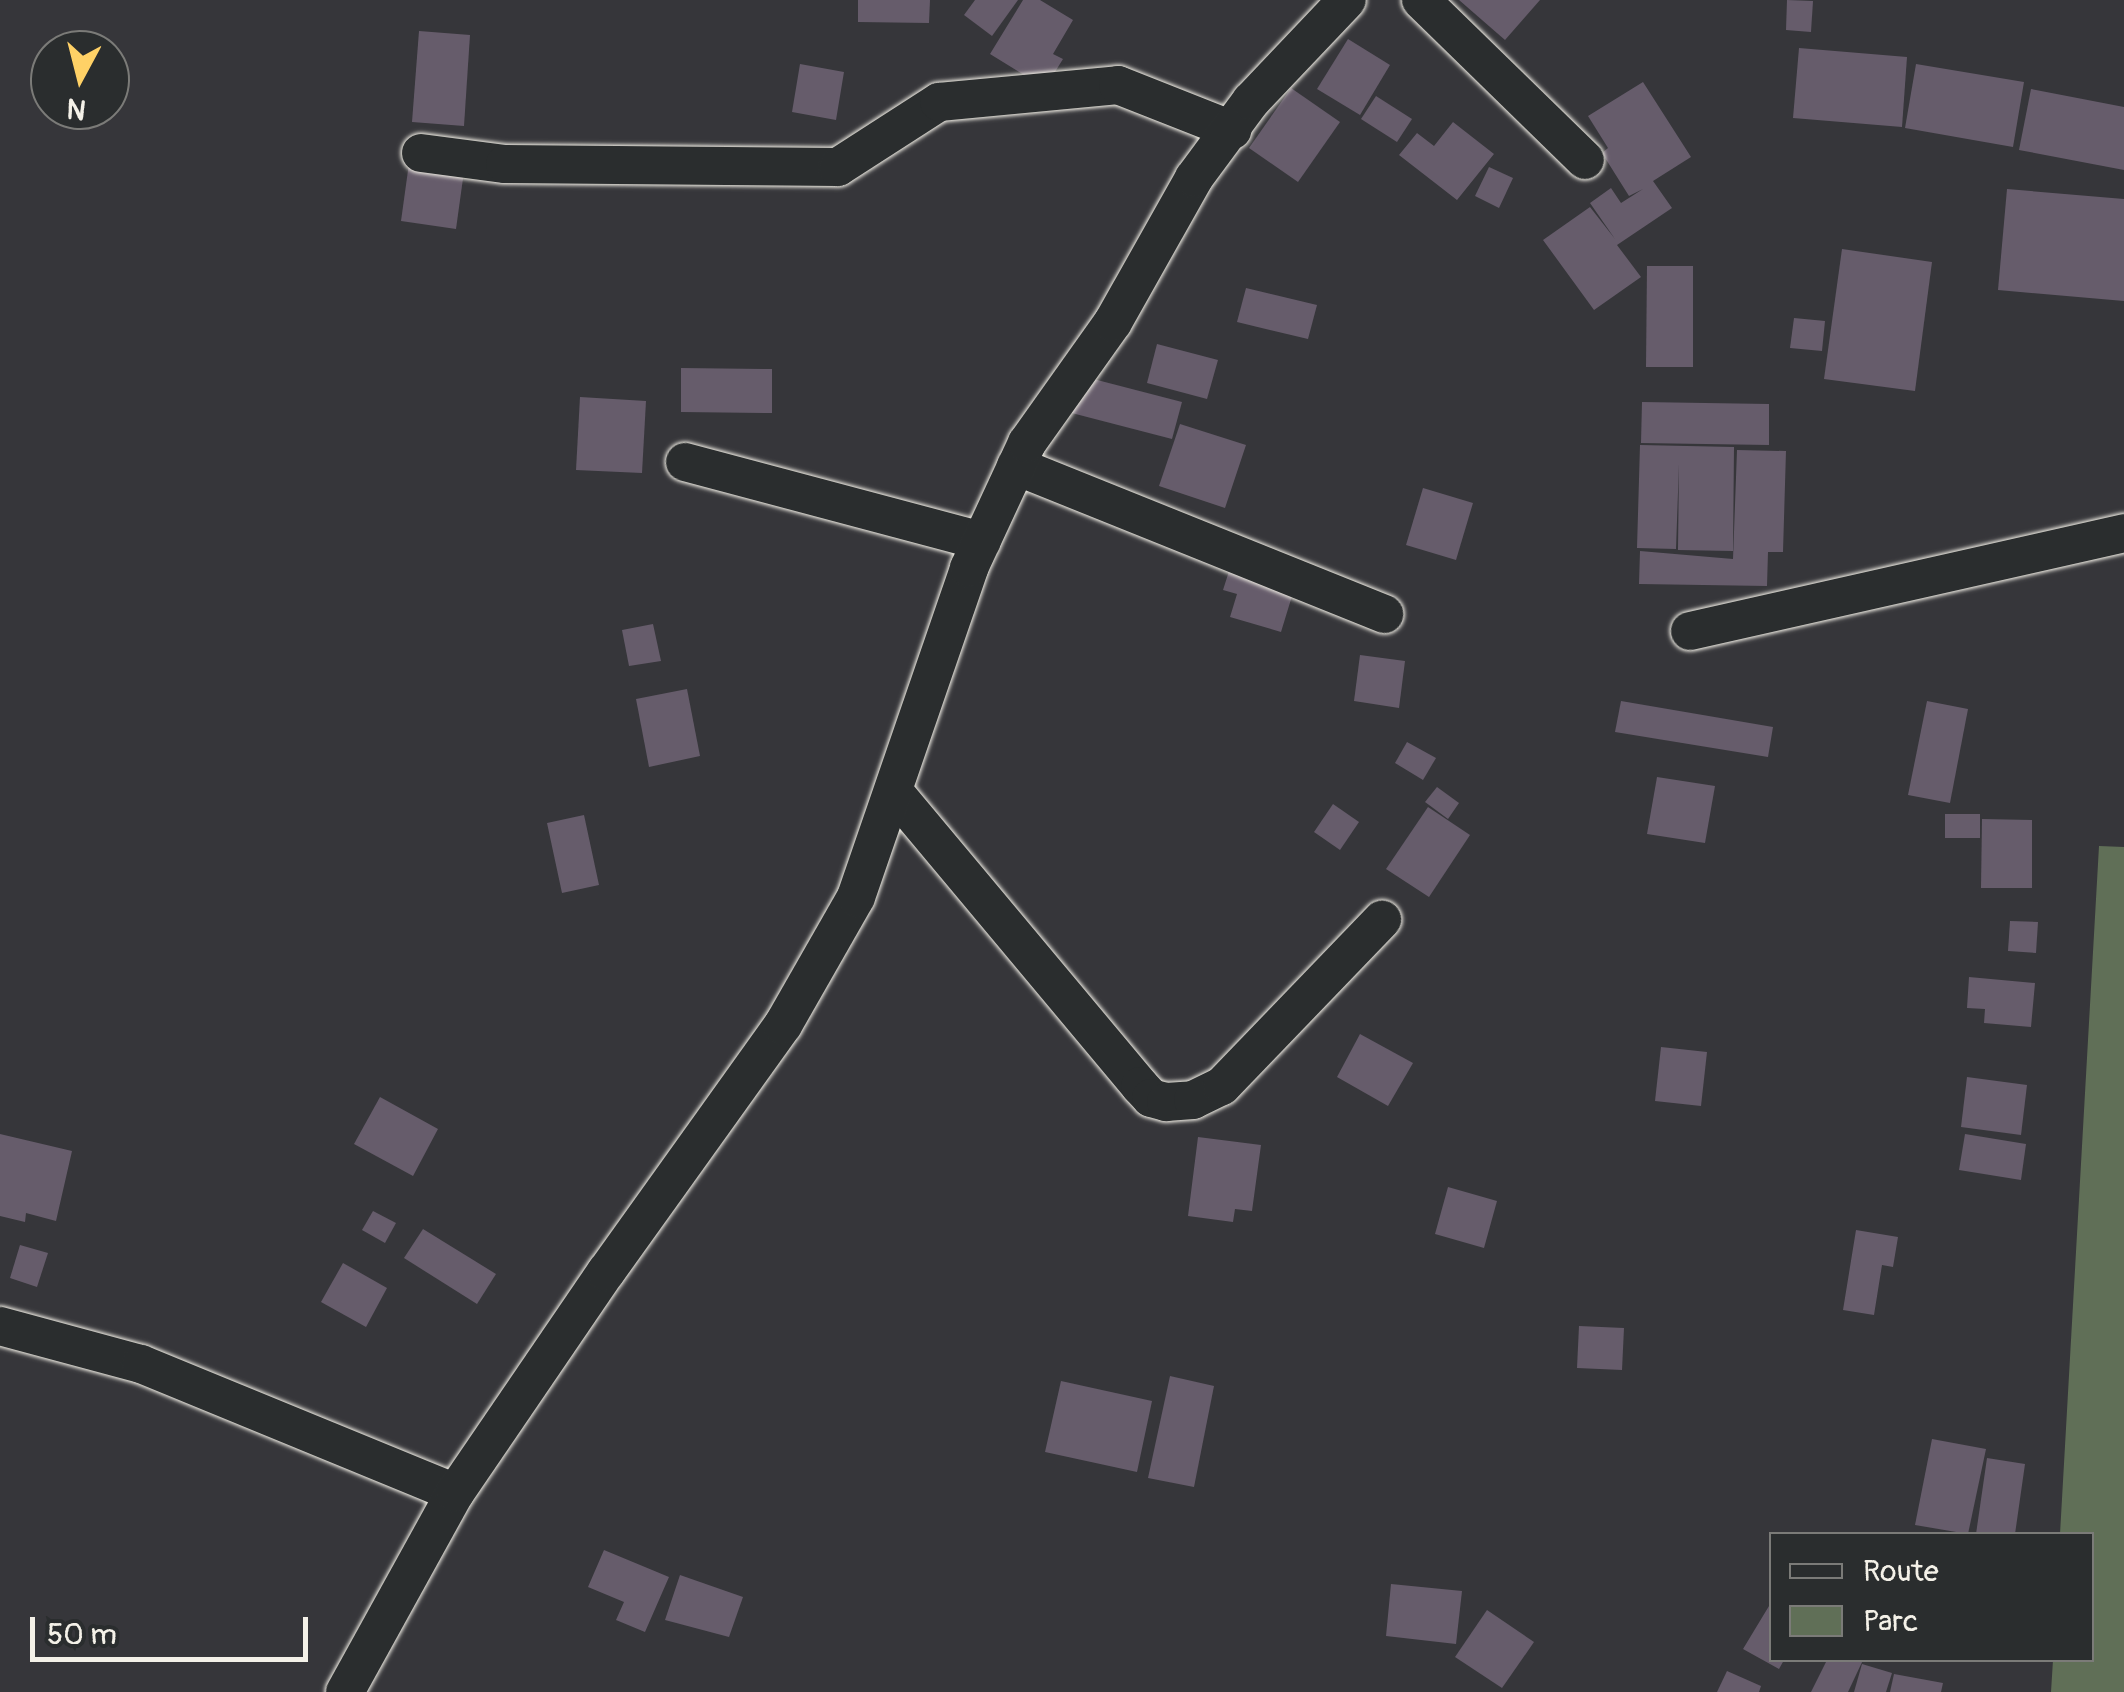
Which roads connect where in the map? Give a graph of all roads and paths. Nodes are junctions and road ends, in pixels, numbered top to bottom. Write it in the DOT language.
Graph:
graph roads {
  1 [pos="1347,0"];
  2 [pos="1422,0"];
  3 [pos="1232,130"];
  4 [pos="421,154"];
  5 [pos="1585,160"];
  6 [pos="685,462"];
  7 [pos="1016,466"];
  8 [pos="2124,533"];
  9 [pos="982,542"];
  10 [pos="1384,614"];
  11 [pos="1690,632"];
  12 [pos="895,793"];
  13 [pos="1382,920"];
  14 [pos="0,1326"];
  15 [pos="455,1493"];
  16 [pos="346,1692"];
  1 -- 3 [label="street"];
  2 -- 5 [label="street"];
  3 -- 4 [label="street"];
  3 -- 7 [label="street"];
  6 -- 9 [label="street"];
  7 -- 9 [label="street"];
  7 -- 10 [label="street"];
  8 -- 11 [label="street"];
  9 -- 12 [label="street"];
  12 -- 13 [label="street"];
  12 -- 15 [label="street"];
  14 -- 15 [label="street"];
  15 -- 16 [label="street"];
}
